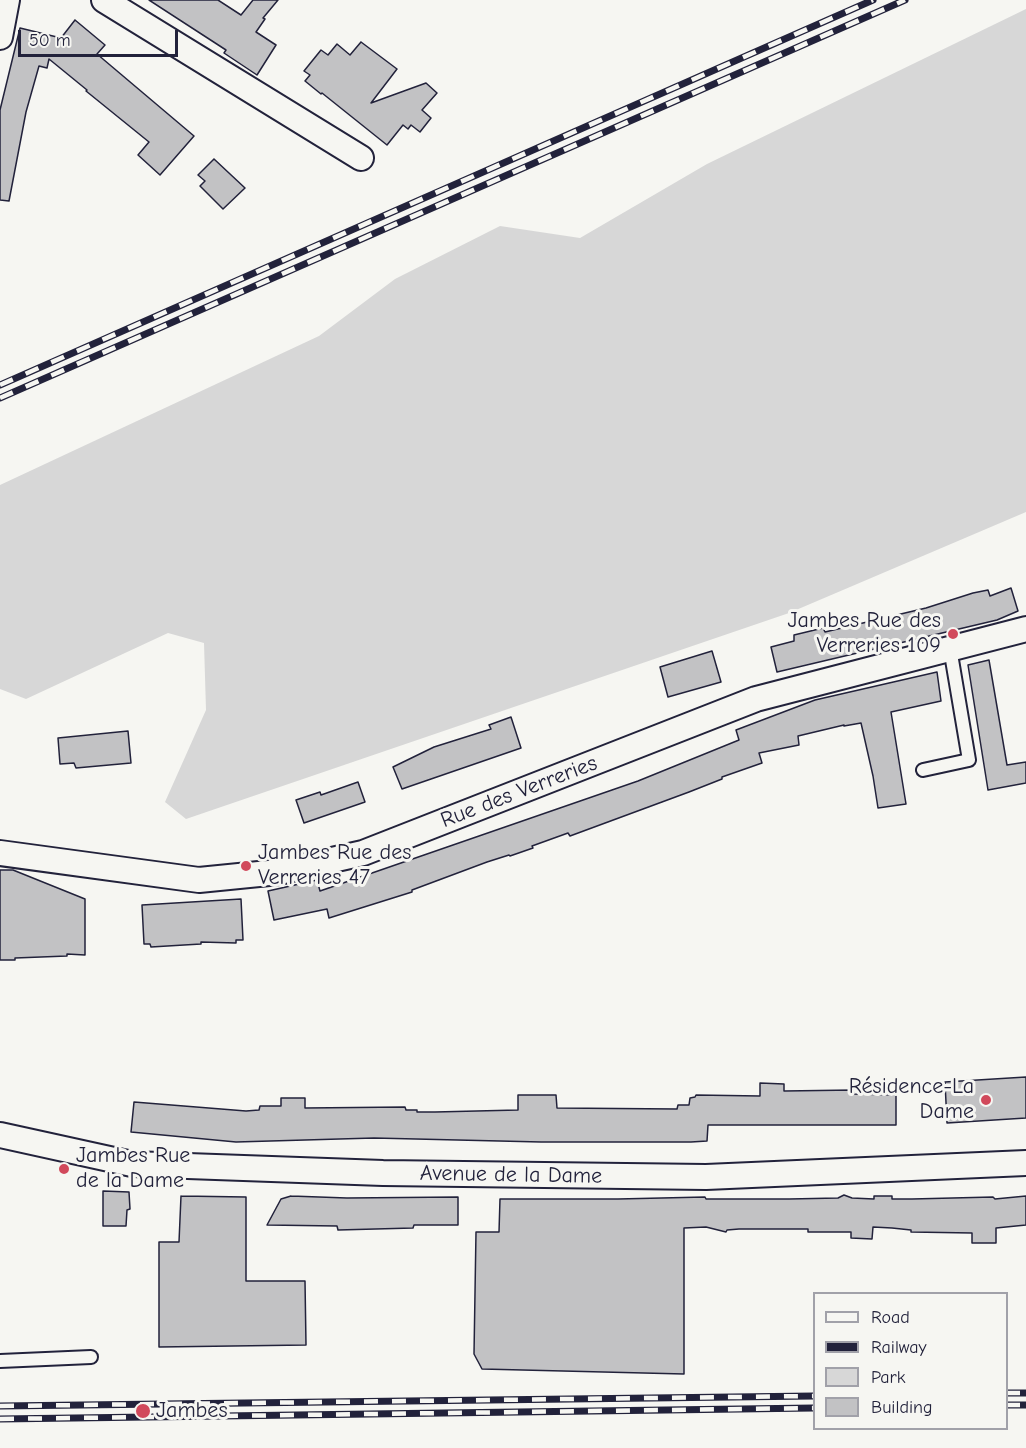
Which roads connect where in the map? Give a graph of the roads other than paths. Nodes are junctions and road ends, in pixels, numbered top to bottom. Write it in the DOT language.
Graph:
graph roads {
  1 [pos="7,0"];
  2 [pos="104,0"];
  3 [pos="0,37"];
  4 [pos="361,158"];
  5 [pos="1026,629"];
  6 [pos="950,648"];
  7 [pos="923,770"];
  8 [pos="0,853"];
  9 [pos="0,1135"];
  10 [pos="1026,1163"];
  11 [pos="91,1357"];
  12 [pos="0,1361"];
  1 -- 3 [label="street"];
  2 -- 4 [label="street"];
  5 -- 6 [label="street, Rue des Verreries"];
  6 -- 7 [label="lane"];
  6 -- 8 [label="street, Rue des Verreries"];
  9 -- 10 [label="street, Avenue de la Dame"];
  11 -- 12 [label="lane"];
}
